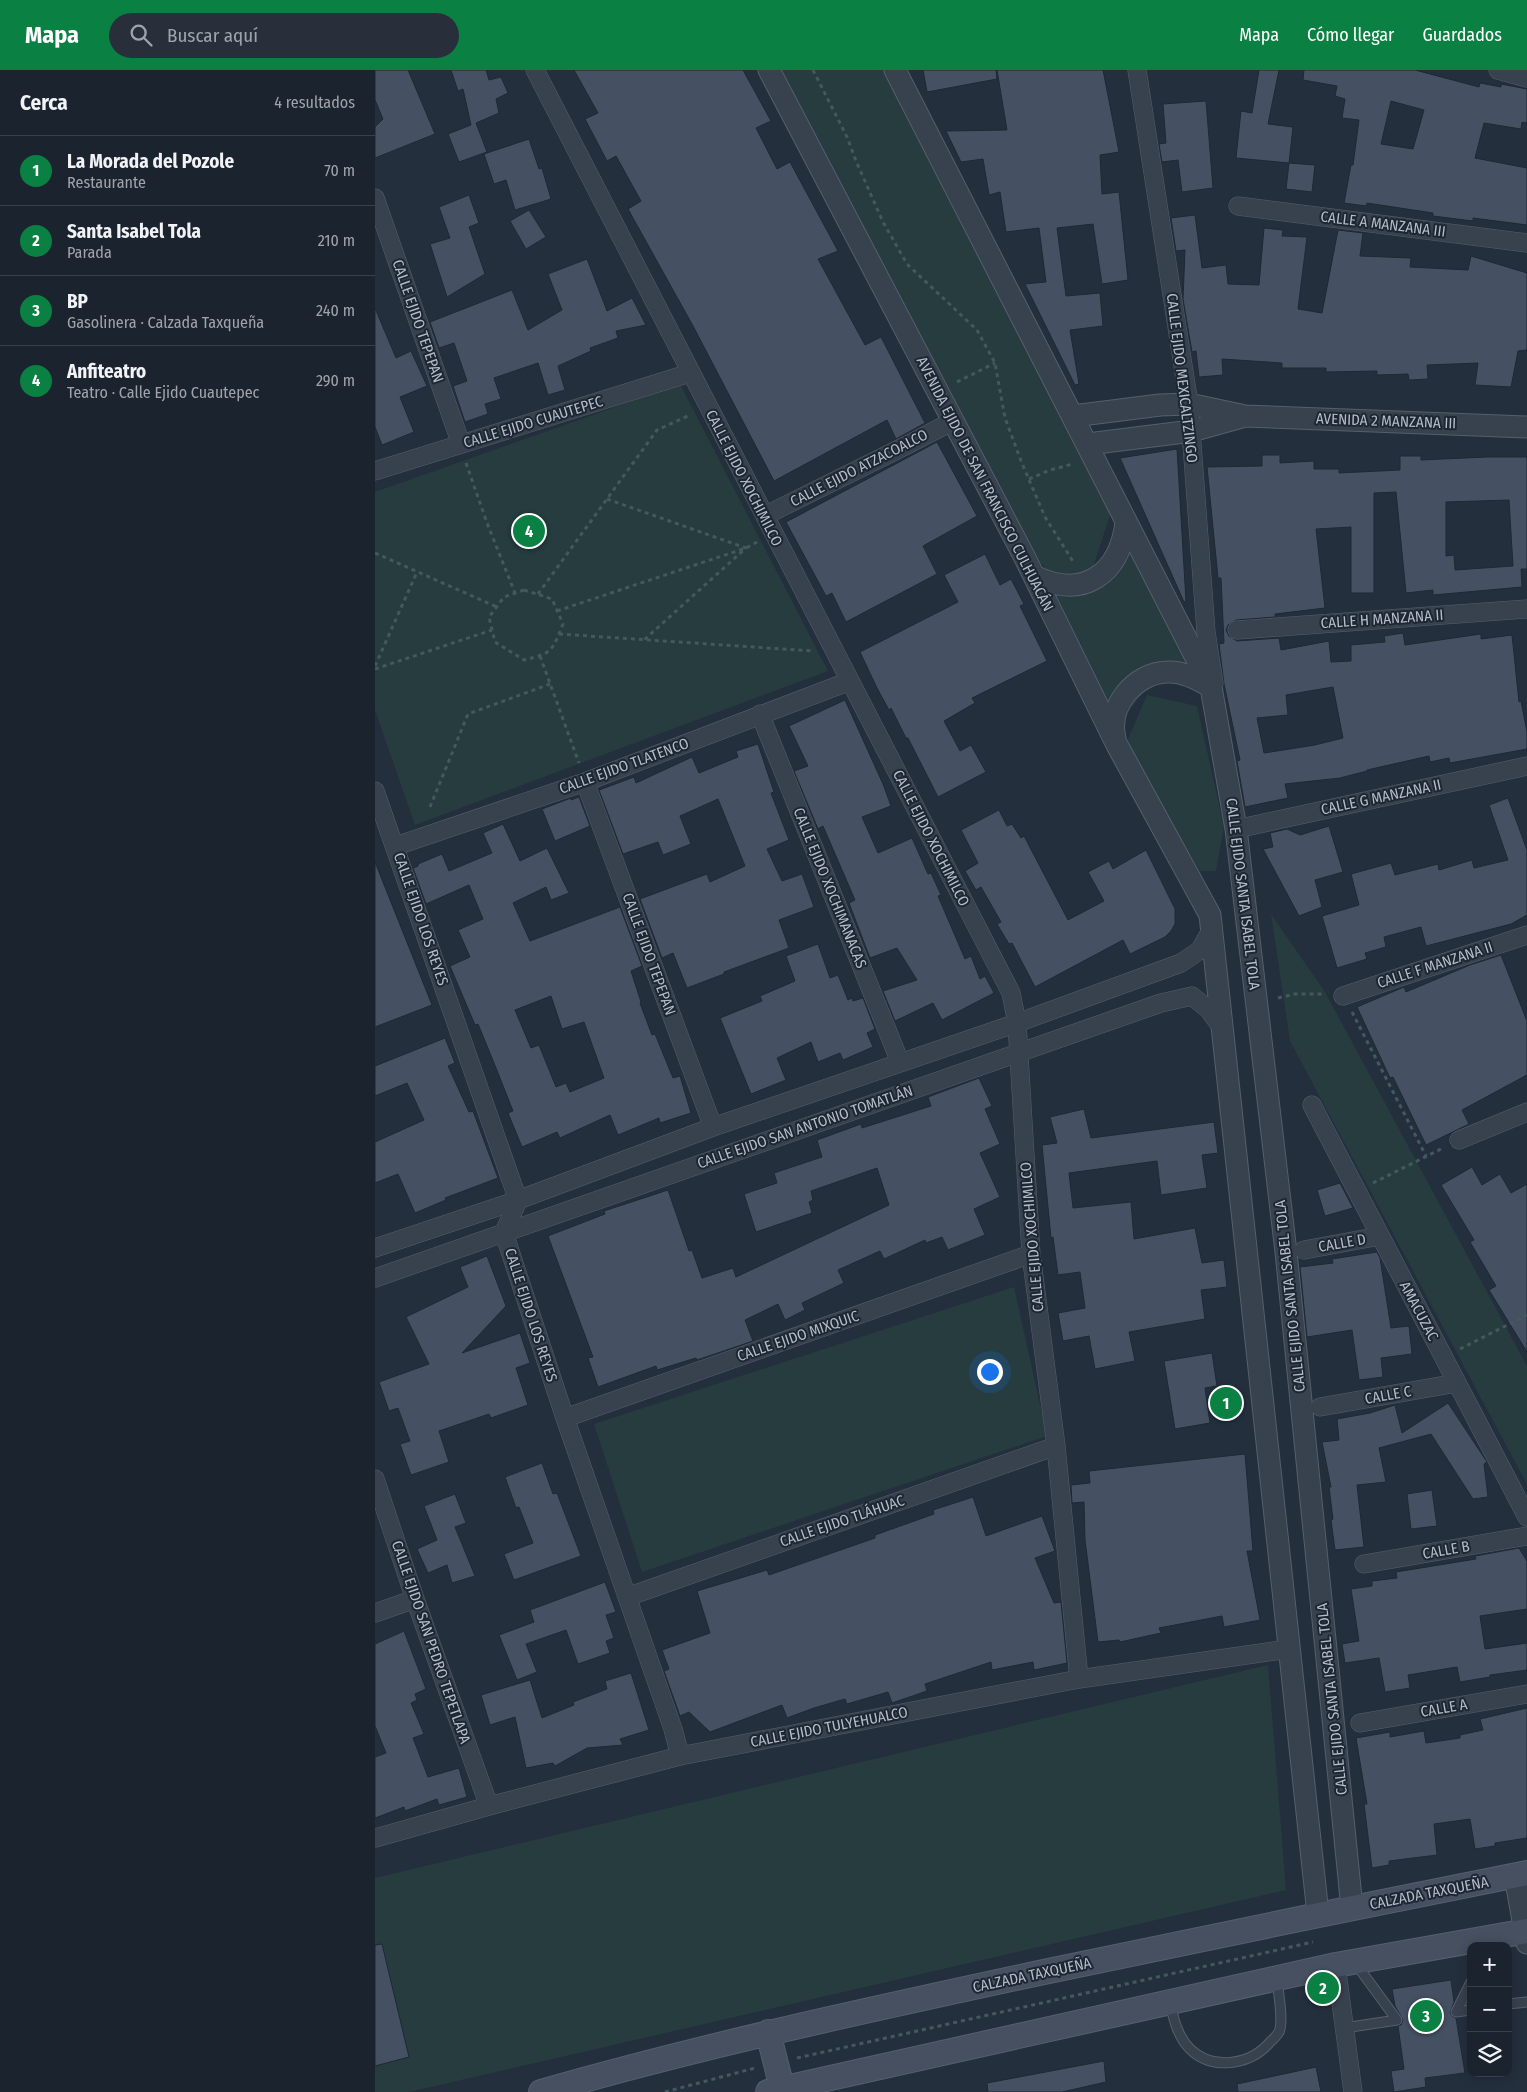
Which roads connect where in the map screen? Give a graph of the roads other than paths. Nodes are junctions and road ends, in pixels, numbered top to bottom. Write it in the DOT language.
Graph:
graph roads {
  1 [pos="535,70"];
  2 [pos="769,70"];
  3 [pos="895,70"];
  4 [pos="1137,70"];
  5 [pos="1498,70"];
  6 [pos="1527,78"];
  7 [pos="375,198"];
  8 [pos="1238,206"];
  9 [pos="1527,243"];
  10 [pos="690,373"];
  11 [pos="1189,404"];
  12 [pos="1073,416"];
  13 [pos="1245,416"];
  14 [pos="953,420"];
  15 [pos="1527,427"];
  16 [pos="1191,431"];
  17 [pos="461,444"];
  18 [pos="1092,453"];
  19 [pos="375,471"];
  20 [pos="765,514"];
  21 [pos="1126,523"];
  22 [pos="1034,576"];
  23 [pos="1527,609"];
  24 [pos="1237,630"];
  25 [pos="850,681"];
  26 [pos="1211,687"];
  27 [pos="760,714"];
  28 [pos="1117,745"];
  29 [pos="1527,766"];
  30 [pos="585,782"];
  31 [pos="375,791"];
  32 [pos="1236,829"];
  33 [pos="396,846"];
  34 [pos="1213,927"];
  35 [pos="1527,935"];
  36 [pos="1343,996"];
  37 [pos="1017,1023"];
  38 [pos="1223,1031"];
  39 [pos="1019,1051"];
  40 [pos="900,1062"];
  41 [pos="1313,1105"];
  42 [pos="1527,1112"];
  43 [pos="713,1126"];
  44 [pos="1459,1140"];
  45 [pos="518,1200"];
  46 [pos="504,1233"];
  47 [pos="1380,1236"];
  48 [pos="375,1248"];
  49 [pos="1304,1250"];
  50 [pos="1031,1254"];
  51 [pos="375,1278"];
  52 [pos="1457,1383"];
  53 [pos="1320,1407"];
  54 [pos="565,1418"];
  55 [pos="1056,1446"];
  56 [pos="375,1478"];
  57 [pos="1527,1517"];
  58 [pos="1527,1536"];
  59 [pos="1364,1564"];
  60 [pos="627,1597"];
  61 [pos="415,1599"];
  62 [pos="375,1612"];
  63 [pos="1289,1649"];
  64 [pos="1079,1679"];
  65 [pos="1527,1694"];
  66 [pos="1360,1723"];
  67 [pos="680,1756"];
  68 [pos="489,1806"];
  69 [pos="375,1838"];
  70 [pos="1521,1874"];
  71 [pos="1352,1908"];
  72 [pos="1317,1914"];
  73 [pos="1526,1935"];
  74 [pos="1492,1941"];
  75 [pos="1346,1963"];
  76 [pos="1277,1979"];
  77 [pos="1467,1990"];
  78 [pos="1170,2002"];
  79 [pos="1527,2002"];
  80 [pos="1512,2004"];
  81 [pos="1467,2010"];
  82 [pos="1344,2028"];
  83 [pos="768,2032"];
  84 [pos="775,2090"];
  85 [pos="541,2092"];
  86 [pos="1353,2092"];
  1 -- 10 [label="street, CALLE EJIDO XOCHIMILCO"];
  2 -- 14 [label="street, AVENIDA EJIDO DE SAN FRANCISCO CULHUACÁN"];
  3 -- 12 [label="street"];
  4 -- 11 [label="street, CALLE EJIDO MEXICALTZINGO"];
  5 -- 6 [label="street"];
  7 -- 17 [label="street, CALLE EJIDO TEPEPAN"];
  8 -- 9 [label="street, CALLE A MANZANA III"];
  10 -- 17 [label="street, CALLE EJIDO CUAUTEPEC"];
  10 -- 20 [label="street, CALLE EJIDO XOCHIMILCO"];
  11 -- 12 [label="street, AVENIDA 2 MANZANA III"];
  11 -- 13 [label="street, AVENIDA 2 MANZANA III"];
  11 -- 16 [label="street, CALLE EJIDO MEXICALTZINGO"];
  12 -- 18 [label="street"];
  13 -- 15 [label="street, AVENIDA 2 MANZANA III"];
  13 -- 16 [label="street, AVENIDA 2 MANZANA III"];
  14 -- 20 [label="street, CALLE EJIDO ATZACOALCO"];
  14 -- 22 [label="street, AVENIDA EJIDO DE SAN FRANCISCO CULHUACÁN"];
  16 -- 18 [label="street, AVENIDA 2 MANZANA III"];
  16 -- 26 [label="street, CALLE EJIDO MEXICALTZINGO"];
  17 -- 19 [label="street, CALLE EJIDO CUAUTEPEC"];
  18 -- 21 [label="street"];
  20 -- 25 [label="street, CALLE EJIDO XOCHIMILCO"];
  21 -- 22 [label="street"];
  21 -- 26 [label="street"];
  22 -- 28 [label="street, AVENIDA EJIDO DE SAN FRANCISCO CULHUACÁN"];
  23 -- 24 [label="street, CALLE H MANZANA II"];
  25 -- 27 [label="street, CALLE EJIDO TLATENCO"];
  25 -- 37 [label="street, CALLE EJIDO XOCHIMILCO"];
  26 -- 28 [label="street"];
  26 -- 32 [label="street, CALLE EJIDO SANTA ISABEL TOLA"];
  27 -- 30 [label="street, CALLE EJIDO TLATENCO"];
  27 -- 40 [label="street, CALLE EJIDO XOCHIMANACAS"];
  28 -- 34 [label="street, AVENIDA EJIDO DE SAN FRANCISCO CULHUACÁN"];
  29 -- 32 [label="street, CALLE G MANZANA II"];
  30 -- 33 [label="street, CALLE EJIDO TLATENCO"];
  30 -- 43 [label="street, CALLE EJIDO TEPEPAN"];
  31 -- 33 [label="street, CALLE EJIDO LOS REYES"];
  32 -- 71 [label="street, CALLE EJIDO SANTA ISABEL TOLA"];
  33 -- 45 [label="street, CALLE EJIDO LOS REYES"];
  34 -- 37 [label="street, CALLE EJIDO SAN ANTONIO TOMATLÁN"];
  34 -- 38 [label="street"];
  35 -- 36 [label="street, CALLE F MANZANA II"];
  37 -- 39 [label="street, CALLE EJIDO XOCHIMILCO"];
  37 -- 40 [label="street, CALLE EJIDO SAN ANTONIO TOMATLÁN"];
  38 -- 39 [label="street, CALLE EJIDO SAN ANTONIO TOMATLÁN"];
  38 -- 63 [label="street"];
  39 -- 46 [label="street, CALLE EJIDO SAN ANTONIO TOMATLÁN"];
  39 -- 50 [label="street, CALLE EJIDO XOCHIMILCO"];
  40 -- 43 [label="street, CALLE EJIDO SAN ANTONIO TOMATLÁN"];
  41 -- 47 [label="street, AMACUZAC"];
  42 -- 44 [label="street"];
  43 -- 45 [label="street, CALLE EJIDO SAN ANTONIO TOMATLÁN"];
  45 -- 46 [label="street, CALLE EJIDO LOS REYES"];
  45 -- 48 [label="street, CALLE EJIDO SAN ANTONIO TOMATLÁN"];
  46 -- 51 [label="street, CALLE EJIDO SAN ANTONIO TOMATLÁN"];
  46 -- 54 [label="street, CALLE EJIDO LOS REYES"];
  47 -- 49 [label="street, CALLE D"];
  47 -- 52 [label="street, AMACUZAC"];
  50 -- 54 [label="street, CALLE EJIDO MIXQUIC"];
  50 -- 55 [label="street, CALLE EJIDO XOCHIMILCO"];
  52 -- 53 [label="street, CALLE C"];
  52 -- 57 [label="street, AMACUZAC"];
  54 -- 60 [label="street, CALLE EJIDO LOS REYES"];
  55 -- 60 [label="street, CALLE EJIDO TLÁHUAC"];
  55 -- 64 [label="street, CALLE EJIDO XOCHIMILCO"];
  56 -- 61 [label="street, CALLE EJIDO SAN PEDRO TEPETLAPA"];
  58 -- 59 [label="street, CALLE B"];
  60 -- 67 [label="street, CALLE EJIDO LOS REYES"];
  61 -- 62 [label="street"];
  61 -- 68 [label="street, CALLE EJIDO SAN PEDRO TEPETLAPA"];
  63 -- 64 [label="street, CALLE EJIDO TULYEHUALCO"];
  63 -- 72 [label="street"];
  64 -- 67 [label="street, CALLE EJIDO TULYEHUALCO"];
  65 -- 66 [label="street, CALLE A"];
  67 -- 68 [label="street, CALLE EJIDO TULYEHUALCO"];
  68 -- 69 [label="street, CALLE EJIDO TULYEHUALCO"];
  70 -- 71 [label="main road, CALZADA TAXQUEÑA"];
  70 -- 73 [label="street"];
  71 -- 72 [label="main road, CALZADA TAXQUEÑA"];
  72 -- 83 [label="main road, CALZADA TAXQUEÑA"];
  73 -- 74 [label="main road"];
  74 -- 75 [label="main road"];
  75 -- 76 [label="main road"];
  75 -- 82 [label="street"];
  75 -- 82 [label="lane"];
  76 -- 78 [label="main road"];
  76 -- 78 [label="lane"];
  77 -- 81 [label="lane"];
  78 -- 84 [label="main road"];
  79 -- 80 [label="lane"];
  82 -- 86 [label="street"];
  83 -- 84 [label="main road"];
  83 -- 85 [label="main road, CALZADA TAXQUEÑA"];
}
